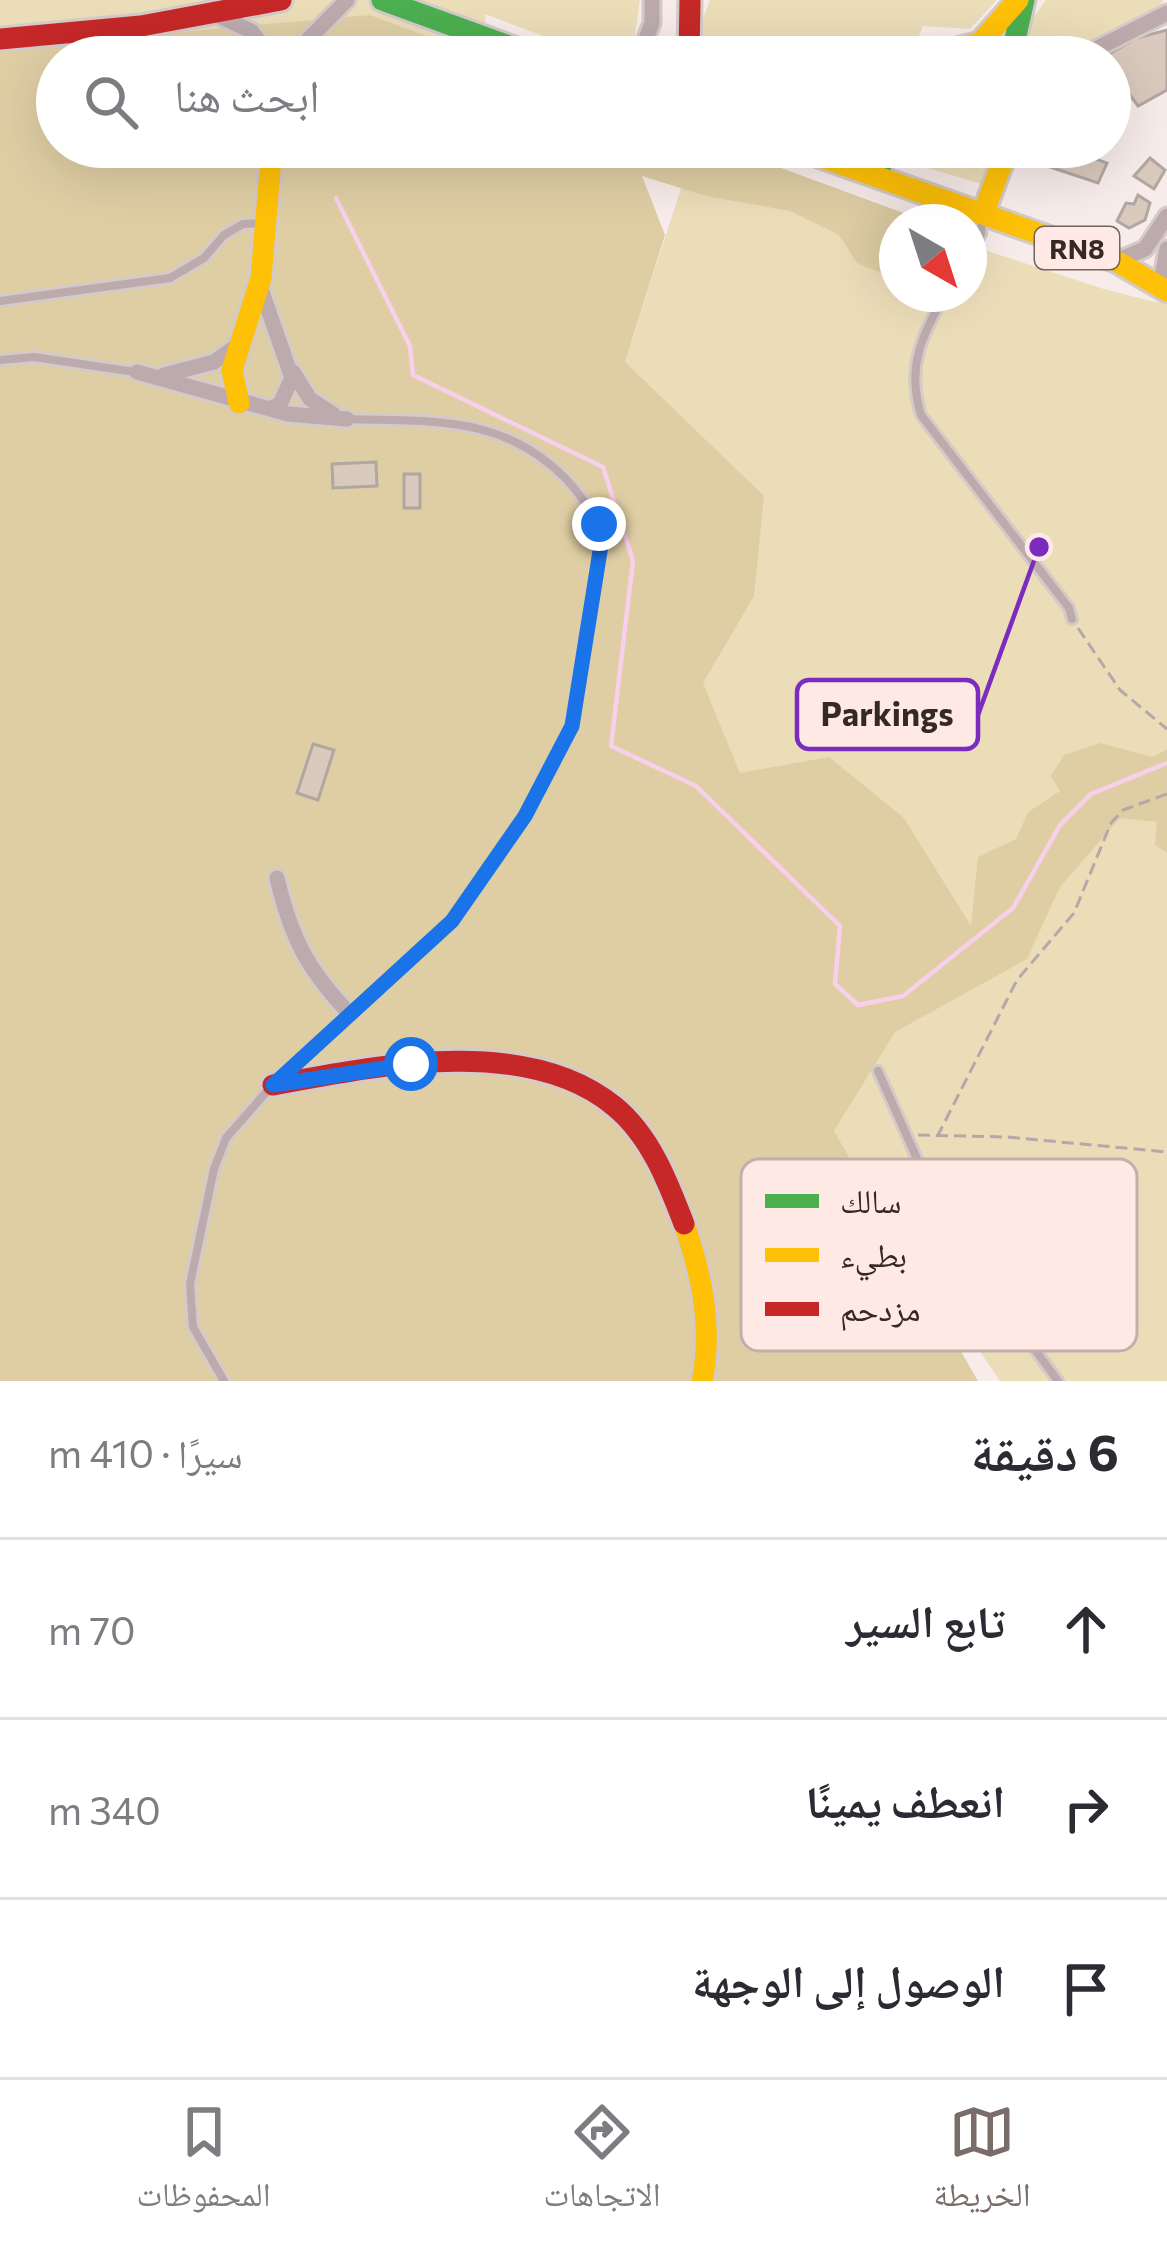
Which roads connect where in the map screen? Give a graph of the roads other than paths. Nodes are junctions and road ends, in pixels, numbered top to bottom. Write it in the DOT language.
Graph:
graph roads {
  1 [pos="280,0"];
  2 [pos="347,0"];
  3 [pos="382,0"];
  4 [pos="652,0"];
  5 [pos="1021,0"];
  6 [pos="690,1"];
  7 [pos="1167,13"];
  8 [pos="217,15"];
  9 [pos="36,36"];
  10 [pos="42,36"];
  11 [pos="254,36"];
  12 [pos="312,36"];
  13 [pos="481,36"];
  14 [pos="647,36"];
  15 [pos="689,36"];
  16 [pos="987,36"];
  17 [pos="1015,36"];
  18 [pos="1121,36"];
  19 [pos="0,39"];
  20 [pos="270,168"];
  21 [pos="854,168"];
  22 [pos="880,168"];
  23 [pos="1000,168"];
  24 [pos="877,176"];
  25 [pos="955,204"];
  26 [pos="987,204"];
  27 [pos="987,215"];
  28 [pos="1167,215"];
  29 [pos="266,223"];
  30 [pos="1167,249"];
  31 [pos="1116,261"];
  32 [pos="260,279"];
  33 [pos="1166,290"];
  34 [pos="0,301"];
  35 [pos="937,312"];
  36 [pos="236,346"];
  37 [pos="0,360"];
  38 [pos="290,364"];
  39 [pos="137,372"];
  40 [pos="239,403"];
  41 [pos="270,409"];
  42 [pos="347,419"];
  43 [pos="1072,619"];
  44 [pos="277,878"];
  45 [pos="348,1012"];
  46 [pos="878,1071"];
  47 [pos="273,1085"];
  48 [pos="916,1159"];
  49 [pos="1036,1351"];
  50 [pos="224,1381"];
  51 [pos="702,1381"];
  52 [pos="1058,1381"];
  1 -- 8 [label="main road"];
  2 -- 12 [label="street"];
  3 -- 13 [label="main road"];
  4 -- 14 [label="street"];
  5 -- 16 [label="main road"];
  5 -- 17 [label="main road"];
  6 -- 15 [label="main road"];
  7 -- 18 [label="street"];
  8 -- 10 [label="main road"];
  8 -- 11 [label="street"];
  9 -- 19 [label="main road"];
  20 -- 29 [label="main road"];
  21 -- 24 [label="main road, RN8"];
  22 -- 24 [label="main road"];
  23 -- 26 [label="main road"];
  24 -- 25 [label="main road, RN8"];
  27 -- 31 [label="main road, RN8"];
  28 -- 31 [label="street"];
  29 -- 32 [label="main road"];
  29 -- 34 [label="lane"];
  30 -- 33 [label="street"];
  31 -- 33 [label="main road, RN8"];
  32 -- 36 [label="main road"];
  32 -- 38 [label="street"];
  35 -- 43 [label="lane"];
  36 -- 39 [label="street"];
  36 -- 40 [label="main road"];
  37 -- 39 [label="lane"];
  38 -- 41 [label="street"];
  38 -- 42 [label="street"];
  39 -- 40 [label="street"];
  40 -- 41 [label="street"];
  41 -- 42 [label="street"];
  42 -- 45 [label="lane"];
  44 -- 45 [label="street"];
  45 -- 47 [label="lane"];
  46 -- 48 [label="lane"];
  47 -- 50 [label="lane"];
  47 -- 51 [label="main road"];
  49 -- 52 [label="lane"];
}
